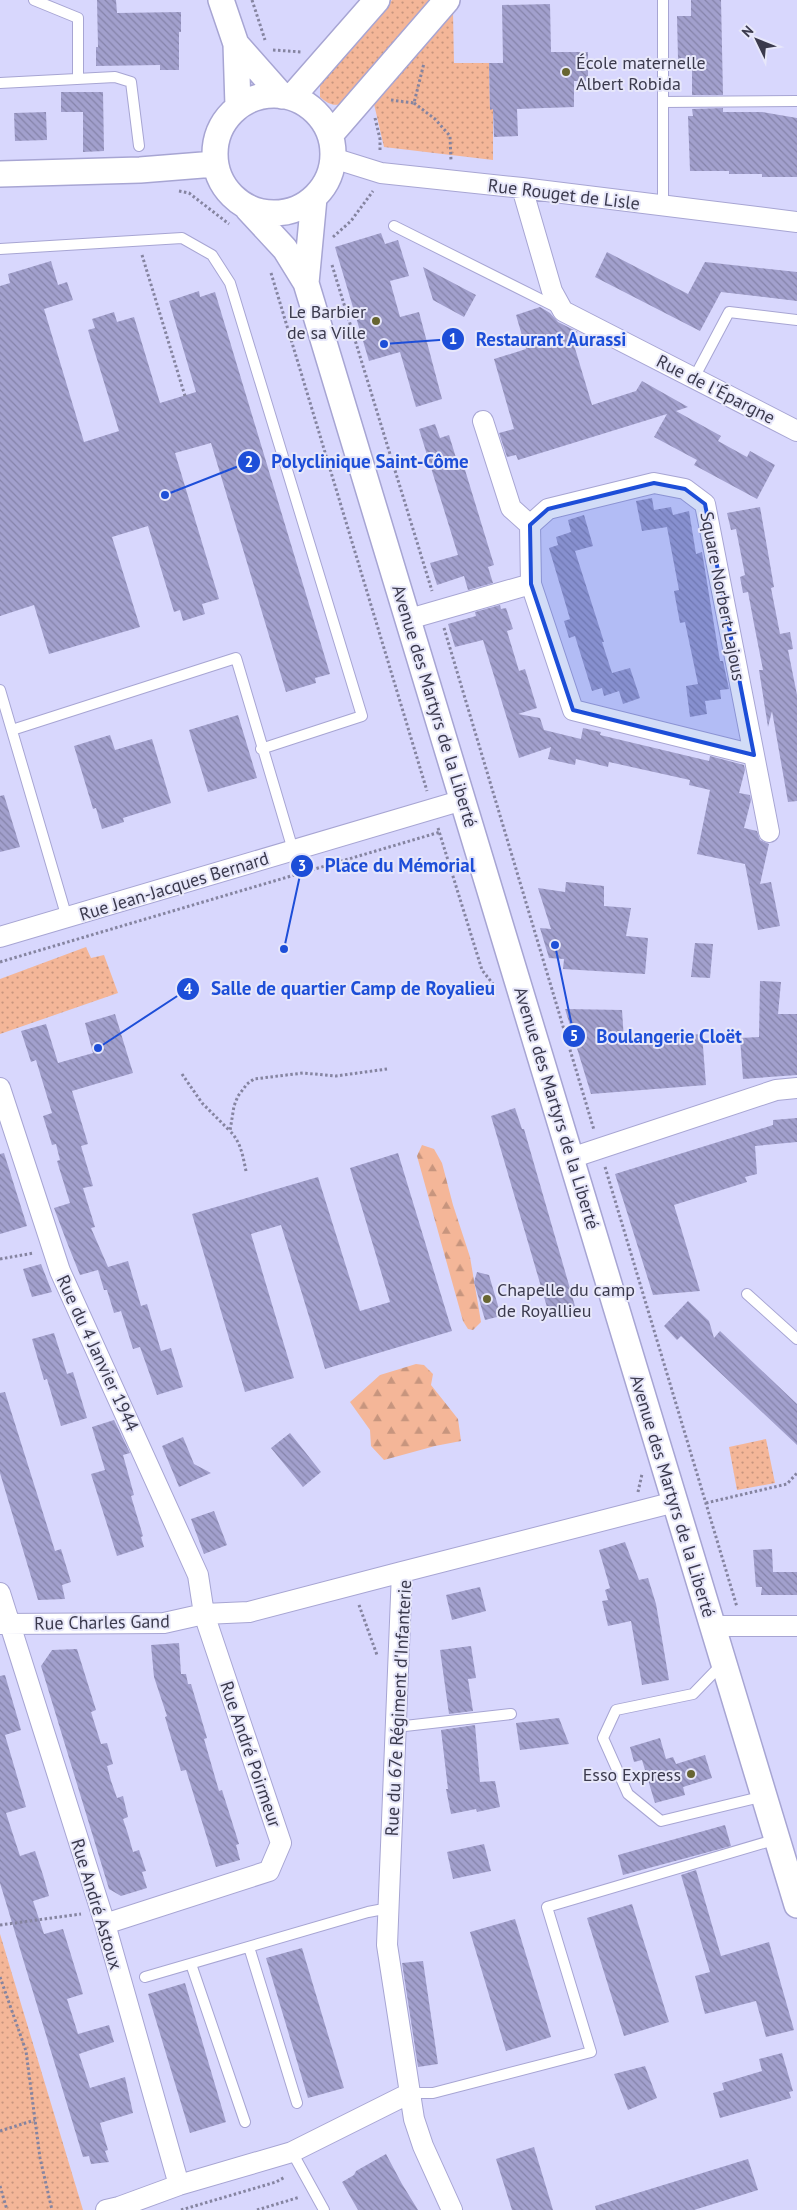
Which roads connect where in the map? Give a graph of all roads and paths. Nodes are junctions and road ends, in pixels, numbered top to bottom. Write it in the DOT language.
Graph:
graph roads {
  1 [pos="34,0"];
  2 [pos="221,0"];
  3 [pos="377,0"];
  4 [pos="447,0"];
  5 [pos="663,0"];
  6 [pos="236,44"];
  7 [pos="78,79"];
  8 [pos="0,84"];
  9 [pos="287,96"];
  10 [pos="797,101"];
  11 [pos="663,102"];
  12 [pos="414,103"];
  13 [pos="238,106"];
  14 [pos="138,146"];
  15 [pos="332,146"];
  16 [pos="215,164"];
  17 [pos="381,173"];
  18 [pos="0,174"];
  19 [pos="452,181"];
  20 [pos="522,188"];
  21 [pos="179,191"];
  22 [pos="314,198"];
  23 [pos="663,206"];
  24 [pos="241,217"];
  25 [pos="797,222"];
  26 [pos="394,226"];
  27 [pos="134,241"];
  28 [pos="327,245"];
  29 [pos="0,248"];
  30 [pos="331,263"];
  31 [pos="269,266"];
  32 [pos="306,283"];
  33 [pos="564,311"];
  34 [pos="797,320"];
  35 [pos="694,378"];
  36 [pos="185,396"];
  37 [pos="483,421"];
  38 [pos="797,431"];
  39 [pos="530,525"];
  40 [pos="531,584"];
  41 [pos="438,611"];
  42 [pos="409,619"];
  43 [pos="0,690"];
  44 [pos="12,730"];
  45 [pos="261,749"];
  46 [pos="754,755"];
  47 [pos="463,800"];
  48 [pos="432,809"];
  49 [pos="440,832"];
  50 [pos="769,832"];
  51 [pos="293,850"];
  52 [pos="446,852"];
  53 [pos="67,918"];
  54 [pos="0,938"];
  55 [pos="0,962"];
  56 [pos="387,1069"];
  57 [pos="182,1074"];
  58 [pos="0,1088"];
  59 [pos="797,1088"];
  60 [pos="230,1131"];
  61 [pos="600,1149"];
  62 [pos="571,1158"];
  63 [pos="246,1171"];
  64 [pos="52,1247"];
  65 [pos="0,1259"];
  66 [pos="748,1294"];
  67 [pos="797,1339"];
  68 [pos="797,1473"];
  69 [pos="675,1502"];
  70 [pos="706,1503"];
  71 [pos="402,1572"];
  72 [pos="352,1585"];
  73 [pos="0,1593"];
  74 [pos="204,1614"];
  75 [pos="5,1624"];
  76 [pos="712,1626"];
  77 [pos="797,1626"];
  78 [pos="743,1627"];
  79 [pos="378,1656"];
  80 [pos="724,1662"];
  81 [pos="511,1714"];
  82 [pos="396,1727"];
  83 [pos="765,1796"];
  84 [pos="778,1839"];
  85 [pos="797,1905"];
  86 [pos="389,1908"];
  87 [pos="102,1916"];
  88 [pos="0,1925"];
  89 [pos="249,1947"];
  90 [pos="191,1964"];
  91 [pos="0,1977"];
  92 [pos="145,1977"];
  93 [pos="410,2093"];
  94 [pos="296,2103"];
  95 [pos="35,2120"];
  96 [pos="245,2122"];
  97 [pos="0,2132"];
  98 [pos="292,2152"];
  99 [pos="179,2185"];
  100 [pos="0,2186"];
  101 [pos="314,2193"];
  102 [pos="7,2210"];
  103 [pos="52,2210"];
  104 [pos="106,2210"];
  105 [pos="258,2210"];
  106 [pos="324,2210"];
  107 [pos="452,2210"];
  1 -- 7 [label="lane"];
  2 -- 6 [label="street"];
  3 -- 9 [label="street"];
  4 -- 15 [label="street"];
  5 -- 11 [label="lane"];
  6 -- 9 [label="street"];
  6 -- 13 [label="street"];
  7 -- 8 [label="lane"];
  7 -- 14 [label="lane"];
  9 -- 13 [label="street"];
  9 -- 15 [label="street"];
  10 -- 11 [label="lane"];
  11 -- 23 [label="lane"];
  12 -- 19 [label="path"];
  13 -- 16 [label="street"];
  15 -- 17 [label="street, Rue Rouget de Lisle"];
  15 -- 22 [label="street"];
  16 -- 18 [label="street"];
  16 -- 24 [label="street"];
  17 -- 19 [label="street, Rue Rouget de Lisle"];
  17 -- 28 [label="path"];
  19 -- 20 [label="street, Rue Rouget de Lisle"];
  20 -- 23 [label="street, Rue Rouget de Lisle"];
  20 -- 33 [label="street"];
  21 -- 24 [label="path"];
  22 -- 24 [label="street"];
  22 -- 32 [label="street, Avenue des Martyrs de la Liberté"];
  23 -- 25 [label="street, Rue Rouget de Lisle"];
  24 -- 32 [label="street, Avenue des Martyrs de la Liberté"];
  26 -- 33 [label="lane"];
  27 -- 29 [label="lane"];
  27 -- 36 [label="path"];
  27 -- 45 [label="lane"];
  30 -- 41 [label="path"];
  31 -- 48 [label="path"];
  32 -- 42 [label="street, Avenue des Martyrs de la Liberté"];
  33 -- 35 [label="street, Rue de l'Épargne"];
  34 -- 35 [label="lane"];
  35 -- 38 [label="street, Rue de l'Épargne"];
  37 -- 39 [label="street"];
  39 -- 40 [label="street"];
  39 -- 46 [label="street, Square Norbert Lajous"];
  40 -- 41 [label="street"];
  40 -- 46 [label="street"];
  41 -- 42 [label="street"];
  41 -- 61 [label="path"];
  42 -- 47 [label="street, Avenue des Martyrs de la Liberté"];
  43 -- 44 [label="lane"];
  44 -- 45 [label="lane"];
  44 -- 53 [label="lane"];
  45 -- 51 [label="lane"];
  46 -- 50 [label="street, Square Norbert Lajous"];
  47 -- 48 [label="street, Rue Jean-Jacques Bernard"];
  47 -- 62 [label="street, Avenue des Martyrs de la Liberté"];
  48 -- 49 [label="path"];
  48 -- 51 [label="street, Rue Jean-Jacques Bernard"];
  49 -- 52 [label="path"];
  49 -- 55 [label="path"];
  51 -- 53 [label="street, Rue Jean-Jacques Bernard"];
  53 -- 54 [label="street, Rue Jean-Jacques Bernard"];
  56 -- 60 [label="path"];
  57 -- 60 [label="path"];
  58 -- 64 [label="street, Rue du 4 Janvier 1944"];
  59 -- 61 [label="street"];
  60 -- 63 [label="path"];
  61 -- 62 [label="street"];
  61 -- 70 [label="path"];
  62 -- 69 [label="street, Avenue des Martyrs de la Liberté"];
  64 -- 65 [label="path"];
  64 -- 74 [label="street, Rue du 4 Janvier 1944"];
  66 -- 67 [label="lane"];
  68 -- 70 [label="path"];
  69 -- 71 [label="street, Rue du 67e Régiment d'Infanterie"];
  69 -- 76 [label="street, Avenue des Martyrs de la Liberté"];
  70 -- 78 [label="path"];
  71 -- 72 [label="street, Rue Charles Gand"];
  71 -- 82 [label="street, Rue du 67e Régiment d'Infanterie"];
  72 -- 74 [label="street, Rue Charles Gand"];
  72 -- 79 [label="path"];
  73 -- 75 [label="street, Rue André Astoux"];
  74 -- 75 [label="street, Rue Charles Gand"];
  74 -- 87 [label="street, Rue André Poirmeur"];
  75 -- 87 [label="street, Rue André Astoux"];
  76 -- 78 [label="street"];
  76 -- 80 [label="street, Avenue des Martyrs de la Liberté"];
  77 -- 78 [label="street"];
  80 -- 83 [label="street, Avenue des Martyrs de la Liberté"];
  80 -- 83 [label="lane"];
  81 -- 82 [label="lane"];
  82 -- 86 [label="street, Rue du 67e Régiment d'Infanterie"];
  83 -- 84 [label="street, Avenue des Martyrs de la Liberté"];
  84 -- 85 [label="street, Avenue des Martyrs de la Liberté"];
  84 -- 93 [label="lane"];
  86 -- 89 [label="lane"];
  86 -- 93 [label="street, Rue du 67e Régiment d'Infanterie"];
  87 -- 88 [label="path"];
  87 -- 99 [label="street, Rue André Astoux"];
  89 -- 90 [label="lane"];
  89 -- 94 [label="lane"];
  90 -- 92 [label="lane"];
  90 -- 96 [label="lane"];
  91 -- 95 [label="path"];
  93 -- 98 [label="street"];
  93 -- 107 [label="street, Rue du 67e Régiment d'Infanterie"];
  95 -- 97 [label="path"];
  95 -- 103 [label="path"];
  98 -- 99 [label="street"];
  98 -- 101 [label="lane"];
  99 -- 104 [label="street"];
  100 -- 102 [label="path"];
  101 -- 105 [label="path"];
  101 -- 106 [label="lane"];
}
